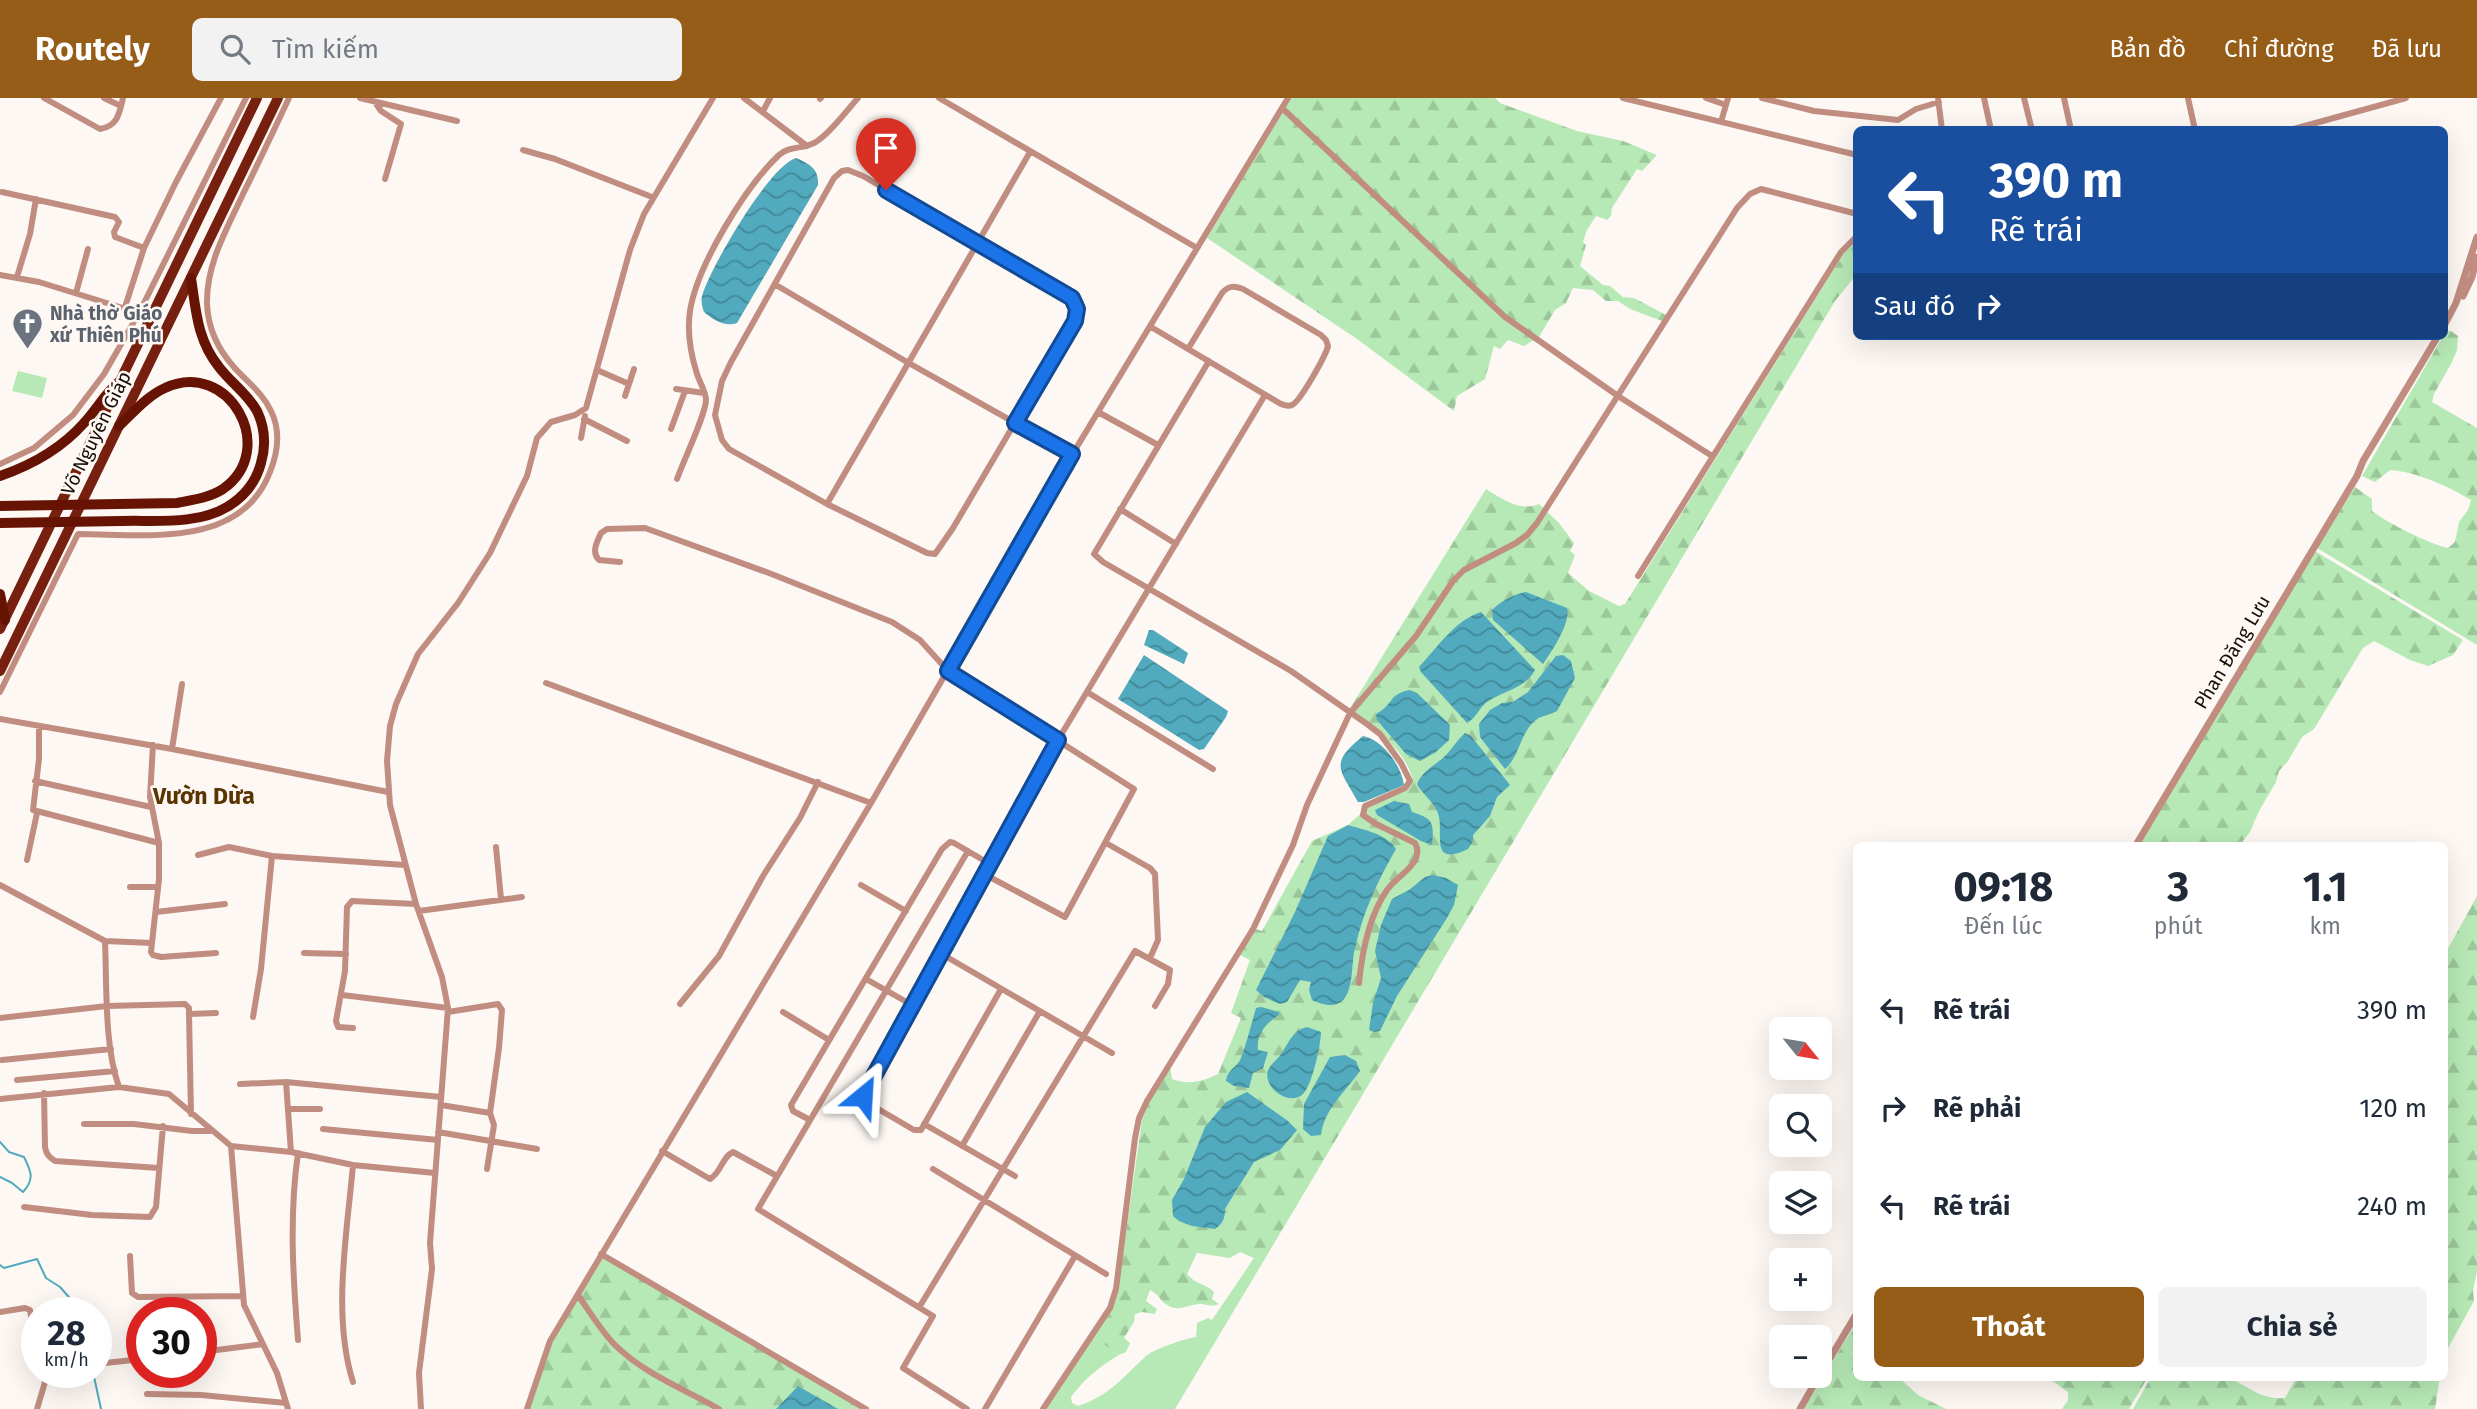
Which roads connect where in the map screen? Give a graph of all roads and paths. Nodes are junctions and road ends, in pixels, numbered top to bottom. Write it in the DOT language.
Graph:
graph roads {
  1 [pos="44,98"];
  2 [pos="104,98"];
  3 [pos="123,98"];
  4 [pos="221,98"];
  5 [pos="246,98"];
  6 [pos="257,98"];
  7 [pos="278,98"];
  8 [pos="289,98"];
  9 [pos="359,98"];
  10 [pos="713,98"];
  11 [pos="744,98"];
  12 [pos="770,98"];
  13 [pos="858,98"];
  14 [pos="939,98"];
  15 [pos="1288,98"];
  16 [pos="1623,98"];
  17 [pos="1706,98"];
  18 [pos="1762,98"];
  19 [pos="1984,98"];
  20 [pos="2024,98"];
  21 [pos="2064,98"];
  22 [pos="2188,98"];
  23 [pos="2406,98"];
  24 [pos="1939,100"];
  25 [pos="375,102"];
  26 [pos="1727,102"];
  27 [pos="121,106"];
  28 [pos="1282,108"];
  29 [pos="762,111"];
  30 [pos="457,121"];
  31 [pos="1721,122"];
  32 [pos="1942,126"];
  33 [pos="1991,126"];
  34 [pos="2031,126"];
  35 [pos="2070,126"];
  36 [pos="2194,126"];
  37 [pos="2302,126"];
  38 [pos="807,146"];
  39 [pos="523,150"];
  40 [pos="1030,152"];
  41 [pos="1853,154"];
  42 [pos="386,178"];
  43 [pos="2,191"];
  44 [pos="652,197"];
  45 [pos="36,199"];
  46 [pos="1853,213"];
  47 [pos="2477,237"];
  48 [pos="1853,240"];
  49 [pos="978,243"];
  50 [pos="144,247"];
  51 [pos="1198,248"];
  52 [pos="88,249"];
  53 [pos="2477,257"];
  54 [pos="0,275"];
  55 [pos="17,277"];
  56 [pos="191,278"];
  57 [pos="776,285"];
  58 [pos="76,293"];
  59 [pos="125,307"];
  60 [pos="139,313"];
  61 [pos="2448,318"];
  62 [pos="2448,324"];
  63 [pos="1151,327"];
  64 [pos="2438,340"];
  65 [pos="1188,349"];
  66 [pos="1209,361"];
  67 [pos="907,362"];
  68 [pos="634,369"];
  69 [pos="597,370"];
  70 [pos="120,381"];
  71 [pos="629,384"];
  72 [pos="676,389"];
  73 [pos="685,391"];
  74 [pos="704,393"];
  75 [pos="1265,395"];
  76 [pos="625,396"];
  77 [pos="1618,396"];
  78 [pos="586,408"];
  79 [pos="1098,412"];
  80 [pos="584,419"];
  81 [pos="1015,423"];
  82 [pos="119,426"];
  83 [pos="671,429"];
  84 [pos="581,438"];
  85 [pos="627,441"];
  86 [pos="1158,445"];
  87 [pos="1072,454"];
  88 [pos="1712,456"];
  89 [pos="0,464"];
  90 [pos="0,476"];
  91 [pos="677,479"];
  92 [pos="827,504"];
  93 [pos="0,506"];
  94 [pos="1120,509"];
  95 [pos="0,523"];
  96 [pos="1176,544"];
  97 [pos="620,562"];
  98 [pos="1638,576"];
  99 [pos="1150,588"];
  100 [pos="0,594"];
  101 [pos="2,624"];
  102 [pos="0,671"];
  103 [pos="948,671"];
  104 [pos="546,683"];
  105 [pos="182,684"];
  106 [pos="0,692"];
  107 [pos="1087,692"];
  108 [pos="1350,713"];
  109 [pos="0,719"];
  110 [pos="39,727"];
  111 [pos="1058,740"];
  112 [pos="153,745"];
  113 [pos="172,748"];
  114 [pos="1213,769"];
  115 [pos="35,781"];
  116 [pos="818,782"];
  117 [pos="388,792"];
  118 [pos="871,803"];
  119 [pos="151,807"];
  120 [pos="37,813"];
  121 [pos="2138,842"];
  122 [pos="159,843"];
  123 [pos="1106,844"];
  124 [pos="496,847"];
  125 [pos="968,851"];
  126 [pos="198,855"];
  127 [pos="272,856"];
  128 [pos="27,860"];
  129 [pos="990,864"];
  130 [pos="405,865"];
  131 [pos="984,874"];
  132 [pos="861,884"];
  133 [pos="0,885"];
  134 [pos="130,887"];
  135 [pos="158,887"];
  136 [pos="522,897"];
  137 [pos="501,899"];
  138 [pos="225,904"];
  139 [pos="418,907"];
  140 [pos="906,911"];
  141 [pos="156,912"];
  142 [pos="105,941"];
  143 [pos="152,943"];
  144 [pos="216,953"];
  145 [pos="304,953"];
  146 [pos="940,953"];
  147 [pos="346,954"];
  148 [pos="1150,958"];
  149 [pos="866,979"];
  150 [pos="1359,983"];
  151 [pos="1001,989"];
  152 [pos="886,990"];
  153 [pos="342,995"];
  154 [pos="680,1003"];
  155 [pos="912,1004"];
  156 [pos="107,1006"];
  157 [pos="1155,1006"];
  158 [pos="448,1010"];
  159 [pos="1040,1012"];
  160 [pos="216,1013"];
  161 [pos="783,1013"];
  162 [pos="190,1014"];
  163 [pos="253,1017"];
  164 [pos="4,1018"];
  165 [pos="353,1028"];
  166 [pos="1082,1036"];
  167 [pos="830,1040"];
  168 [pos="111,1049"];
  169 [pos="1112,1053"];
  170 [pos="2,1060"];
  171 [pos="115,1071"];
  172 [pos="17,1080"];
  173 [pos="286,1083"];
  174 [pos="240,1084"];
  175 [pos="120,1087"];
  176 [pos="44,1093"];
  177 [pos="0,1099"];
  178 [pos="441,1101"];
  179 [pos="288,1109"];
  180 [pos="320,1109"];
  181 [pos="490,1113"];
  182 [pos="191,1114"];
  183 [pos="810,1120"];
  184 [pos="84,1124"];
  185 [pos="924,1124"];
  186 [pos="163,1126"];
  187 [pos="323,1129"];
  188 [pos="210,1131"];
  189 [pos="438,1136"];
  190 [pos="492,1141"];
  191 [pos="230,1146"];
  192 [pos="962,1146"];
  193 [pos="537,1149"];
  194 [pos="662,1151"];
  195 [pos="295,1153"];
  196 [pos="353,1166"];
  197 [pos="159,1168"];
  198 [pos="487,1169"];
  199 [pos="933,1169"];
  200 [pos="1003,1169"];
  201 [pos="435,1173"];
  202 [pos="777,1176"];
  203 [pos="1015,1176"];
  204 [pos="984,1200"];
  205 [pos="24,1207"];
  206 [pos="600,1254"];
  207 [pos="130,1256"];
  208 [pos="1075,1256"];
  209 [pos="1106,1275"];
  210 [pos="578,1295"];
  211 [pos="243,1296"];
  212 [pos="920,1306"];
  213 [pos="21,1309"];
  214 [pos="0,1312"];
  215 [pos="1853,1320"];
  216 [pos="298,1340"];
  217 [pos="263,1344"];
  218 [pos="217,1350"];
  219 [pos="1832,1355"];
  220 [pos="353,1382"];
  221 [pos="42,1388"];
  222 [pos="1812,1388"];
  223 [pos="147,1394"];
  224 [pos="287,1406"];
  225 [pos="37,1409"];
  226 [pos="421,1409"];
  227 [pos="527,1409"];
  228 [pos="719,1409"];
  229 [pos="866,1409"];
  230 [pos="967,1409"];
  231 [pos="985,1409"];
  232 [pos="1043,1409"];
  233 [pos="1800,1409"];
  1 -- 27 [label="street"];
  2 -- 27 [label="street"];
  3 -- 27 [label="street"];
  4 -- 50 [label="street"];
  5 -- 60 [label="street"];
  6 -- 70 [label="highway, Võ Nguyên Giáp"];
  7 -- 56 [label="highway, Võ Nguyên Giáp"];
  8 -- 106 [label="street"];
  9 -- 25 [label="street"];
  10 -- 44 [label="street"];
  11 -- 29 [label="street"];
  12 -- 29 [label="street"];
  13 -- 38 [label="street"];
  14 -- 40 [label="street"];
  15 -- 28 [label="street"];
  16 -- 31 [label="street"];
  17 -- 26 [label="street"];
  18 -- 24 [label="street"];
  19 -- 33 [label="street"];
  20 -- 34 [label="street"];
  21 -- 35 [label="street"];
  22 -- 36 [label="street"];
  23 -- 37 [label="street"];
  24 -- 32 [label="street"];
  25 -- 30 [label="street"];
  25 -- 42 [label="street"];
  26 -- 31 [label="street"];
  28 -- 51 [label="street"];
  28 -- 77 [label="street"];
  29 -- 38 [label="street"];
  31 -- 41 [label="street"];
  38 -- 74 [label="street"];
  39 -- 44 [label="street"];
  40 -- 49 [label="street"];
  40 -- 51 [label="street"];
  43 -- 45 [label="street"];
  44 -- 69 [label="street"];
  45 -- 50 [label="street"];
  45 -- 55 [label="street"];
  46 -- 77 [label="street"];
  47 -- 61 [label="street"];
  48 -- 88 [label="street"];
  49 -- 57 [label="street"];
  49 -- 67 [label="street"];
  49 -- 81 [label="street"];
  50 -- 59 [label="street"];
  51 -- 63 [label="street"];
  52 -- 58 [label="street"];
  53 -- 62 [label="street"];
  54 -- 55 [label="street"];
  55 -- 58 [label="street"];
  56 -- 82 [label="highway, Võ Nguyên Giáp"];
  56 -- 95 [label="highway"];
  57 -- 67 [label="street"];
  57 -- 92 [label="street"];
  58 -- 59 [label="street"];
  59 -- 60 [label="street"];
  60 -- 89 [label="street"];
  63 -- 65 [label="street"];
  63 -- 79 [label="street"];
  64 -- 121 [label="street, Phan Đăng Lưu"];
  65 -- 66 [label="street"];
  65 -- 75 [label="street"];
  66 -- 75 [label="street"];
  66 -- 86 [label="street"];
  67 -- 81 [label="street"];
  67 -- 92 [label="street"];
  68 -- 71 [label="street"];
  69 -- 71 [label="street"];
  69 -- 78 [label="street"];
  70 -- 90 [label="highway"];
  70 -- 101 [label="highway, Võ Nguyên Giáp"];
  71 -- 76 [label="street"];
  72 -- 73 [label="street"];
  73 -- 74 [label="street"];
  73 -- 83 [label="street"];
  74 -- 91 [label="street"];
  75 -- 96 [label="street"];
  77 -- 88 [label="street"];
  77 -- 108 [label="street"];
  78 -- 80 [label="street"];
  78 -- 117 [label="street"];
  79 -- 86 [label="street"];
  79 -- 87 [label="street"];
  80 -- 84 [label="street"];
  80 -- 85 [label="street"];
  81 -- 87 [label="street"];
  81 -- 92 [label="street"];
  82 -- 93 [label="highway"];
  82 -- 102 [label="highway, Võ Nguyên Giáp"];
  86 -- 94 [label="street"];
  87 -- 103 [label="street"];
  88 -- 98 [label="street"];
  94 -- 96 [label="street"];
  94 -- 99 [label="street"];
  96 -- 99 [label="street"];
  97 -- 103 [label="street"];
  99 -- 107 [label="street"];
  99 -- 108 [label="street"];
  100 -- 101 [label="highway"];
  103 -- 111 [label="street"];
  103 -- 118 [label="street"];
  104 -- 116 [label="street"];
  105 -- 113 [label="street"];
  107 -- 111 [label="street"];
  107 -- 114 [label="street"];
  108 -- 150 [label="street"];
  108 -- 232 [label="street"];
  109 -- 110 [label="street"];
  110 -- 112 [label="street"];
  110 -- 115 [label="street"];
  111 -- 123 [label="street"];
  111 -- 129 [label="street"];
  112 -- 113 [label="street"];
  112 -- 119 [label="street"];
  113 -- 117 [label="street"];
  115 -- 119 [label="street"];
  115 -- 120 [label="street"];
  116 -- 118 [label="street"];
  116 -- 154 [label="street"];
  117 -- 130 [label="street"];
  118 -- 194 [label="street"];
  119 -- 122 [label="street"];
  120 -- 122 [label="street"];
  120 -- 128 [label="street"];
  122 -- 135 [label="street"];
  123 -- 131 [label="street"];
  123 -- 148 [label="street"];
  124 -- 137 [label="street"];
  125 -- 129 [label="street"];
  125 -- 140 [label="street"];
  125 -- 152 [label="street"];
  126 -- 127 [label="street"];
  127 -- 130 [label="street"];
  127 -- 163 [label="street"];
  129 -- 131 [label="street"];
  130 -- 139 [label="street"];
  131 -- 146 [label="street"];
  132 -- 140 [label="street"];
  133 -- 142 [label="street"];
  134 -- 135 [label="street"];
  135 -- 141 [label="street"];
  136 -- 137 [label="street"];
  137 -- 139 [label="street"];
  138 -- 141 [label="street"];
  139 -- 147 [label="street"];
  139 -- 158 [label="street"];
  140 -- 149 [label="street"];
  141 -- 143 [label="street"];
  142 -- 143 [label="street"];
  142 -- 156 [label="street"];
  143 -- 144 [label="street"];
  145 -- 147 [label="street"];
  146 -- 151 [label="street"];
  146 -- 155 [label="street"];
  147 -- 153 [label="street"];
  148 -- 157 [label="street"];
  148 -- 166 [label="street"];
  149 -- 152 [label="street"];
  149 -- 167 [label="street"];
  151 -- 159 [label="street"];
  151 -- 185 [label="street"];
  152 -- 155 [label="street"];
  152 -- 183 [label="street"];
  153 -- 158 [label="street"];
  153 -- 165 [label="street"];
  155 -- 185 [label="street"];
  156 -- 162 [label="street"];
  156 -- 164 [label="street"];
  156 -- 168 [label="street"];
  158 -- 178 [label="street"];
  158 -- 181 [label="street"];
  159 -- 166 [label="street"];
  159 -- 192 [label="street"];
  160 -- 162 [label="street"];
  161 -- 167 [label="street"];
  162 -- 182 [label="street"];
  166 -- 169 [label="street"];
  166 -- 200 [label="street"];
  167 -- 183 [label="street"];
  168 -- 170 [label="street"];
  168 -- 171 [label="street"];
  171 -- 172 [label="street"];
  171 -- 175 [label="street"];
  173 -- 174 [label="street"];
  173 -- 178 [label="street"];
  173 -- 179 [label="street"];
  175 -- 176 [label="street"];
  175 -- 182 [label="street"];
  176 -- 177 [label="street"];
  176 -- 197 [label="street"];
  178 -- 181 [label="street"];
  178 -- 189 [label="street"];
  179 -- 180 [label="street"];
  179 -- 195 [label="street"];
  181 -- 190 [label="street"];
  182 -- 188 [label="street"];
  183 -- 202 [label="street"];
  184 -- 186 [label="street"];
  185 -- 192 [label="street"];
  186 -- 188 [label="street"];
  186 -- 197 [label="street"];
  187 -- 189 [label="street"];
  188 -- 191 [label="street"];
  189 -- 190 [label="street"];
  189 -- 201 [label="street"];
  190 -- 193 [label="street"];
  190 -- 198 [label="street"];
  191 -- 195 [label="street"];
  191 -- 211 [label="street"];
  192 -- 200 [label="street"];
  194 -- 202 [label="street"];
  194 -- 206 [label="street"];
  195 -- 196 [label="street"];
  195 -- 216 [label="street"];
  196 -- 201 [label="street"];
  196 -- 220 [label="street"];
  197 -- 205 [label="street"];
  199 -- 204 [label="street"];
  200 -- 203 [label="street"];
  200 -- 204 [label="street"];
  201 -- 226 [label="street"];
  202 -- 212 [label="street"];
  204 -- 208 [label="street"];
  204 -- 212 [label="street"];
  206 -- 210 [label="street"];
  206 -- 229 [label="street"];
  207 -- 211 [label="street"];
  208 -- 209 [label="street"];
  208 -- 231 [label="street"];
  210 -- 227 [label="street"];
  210 -- 228 [label="street"];
  211 -- 217 [label="street"];
  212 -- 230 [label="street"];
  213 -- 214 [label="street"];
  215 -- 219 [label="street"];
  217 -- 218 [label="street"];
  217 -- 224 [label="street"];
  221 -- 225 [label="street"];
  222 -- 233 [label="street"];
  223 -- 224 [label="street"];
}
